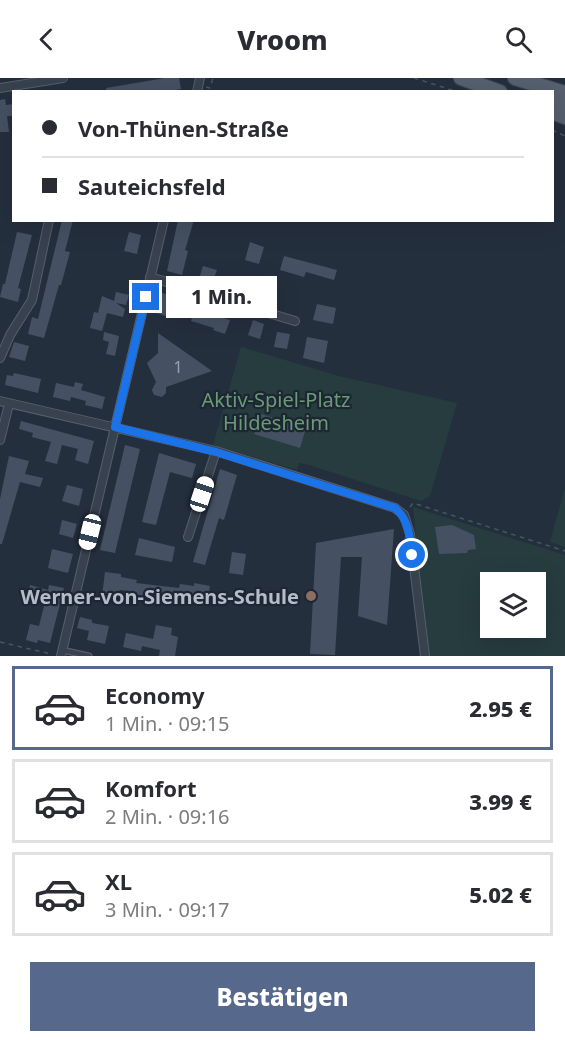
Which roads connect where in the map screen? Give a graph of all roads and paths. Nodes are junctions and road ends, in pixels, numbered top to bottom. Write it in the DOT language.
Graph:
graph roads {
  1 [pos="63,78"];
  2 [pos="414,78"];
  3 [pos="461,78"];
  4 [pos="504,78"];
  5 [pos="515,78"];
  6 [pos="0,88"];
  7 [pos="452,90"];
  8 [pos="494,90"];
  9 [pos="530,90"];
  10 [pos="565,93"];
  11 [pos="49,222"];
  12 [pos="164,222"];
  13 [pos="150,277"];
  14 [pos="295,321"];
  15 [pos="0,358"];
  16 [pos="4,403"];
  17 [pos="115,427"];
  18 [pos="0,440"];
  19 [pos="216,452"];
  20 [pos="404,515"];
  21 [pos="188,537"];
  22 [pos="565,551"];
  23 [pos="0,642"];
  24 [pos="61,654"];
  25 [pos="89,656"];
  26 [pos="424,656"];
  1 -- 6 [label="street"];
  2 -- 7 [label="path"];
  3 -- 8 [label="main road"];
  4 -- 9 [label="main road"];
  5 -- 10 [label="main road"];
  11 -- 15 [label="street"];
  12 -- 13 [label="street"];
  13 -- 14 [label="street"];
  13 -- 17 [label="street"];
  16 -- 17 [label="street"];
  16 -- 18 [label="street"];
  17 -- 19 [label="street"];
  17 -- 24 [label="street"];
  19 -- 20 [label="street"];
  19 -- 21 [label="street"];
  20 -- 22 [label="path"];
  20 -- 26 [label="street"];
  23 -- 24 [label="path"];
  24 -- 25 [label="lane"];
}
